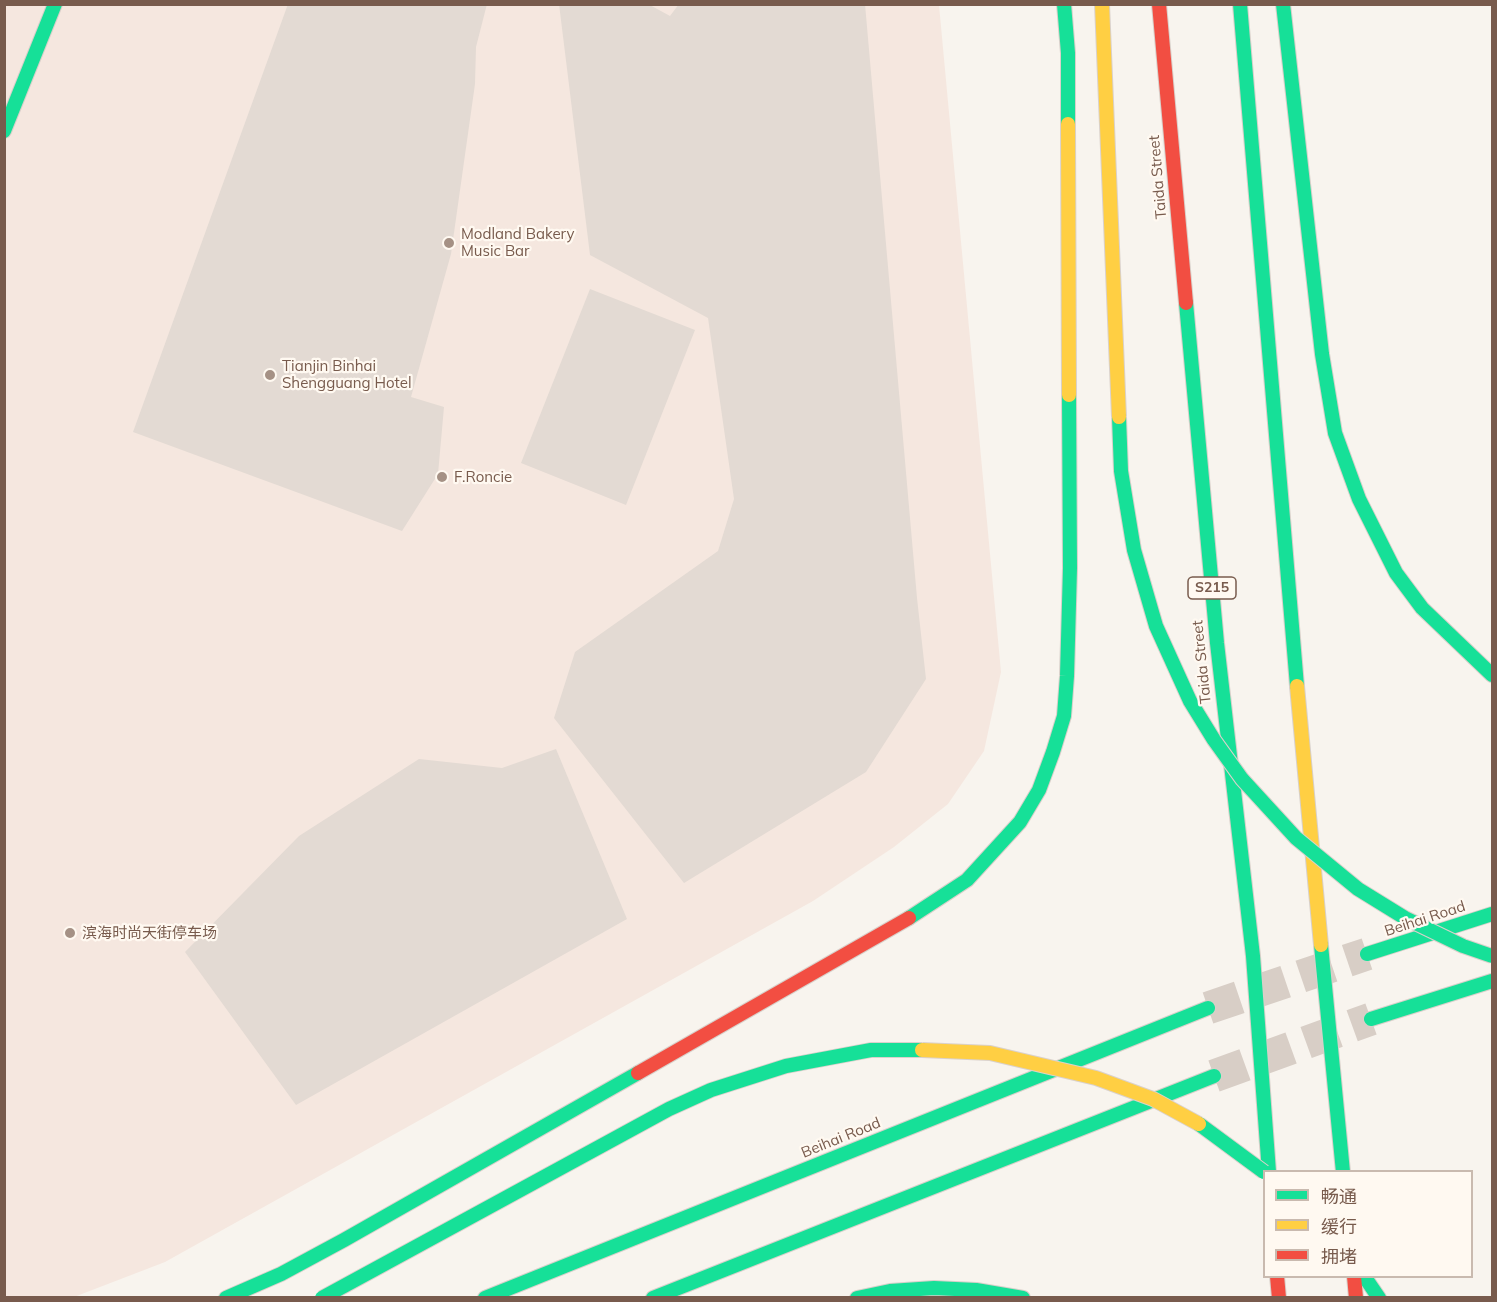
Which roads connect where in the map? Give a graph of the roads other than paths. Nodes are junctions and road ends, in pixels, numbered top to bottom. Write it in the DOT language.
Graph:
graph roads {
  1 [pos="55,4"];
  2 [pos="1064,4"];
  3 [pos="1102,4"];
  4 [pos="1159,4"];
  5 [pos="1240,4"];
  6 [pos="1283,4"];
  7 [pos="4,130"];
  8 [pos="1492,675"];
  9 [pos="1492,914"];
  10 [pos="1367,954"];
  11 [pos="1492,956"];
  12 [pos="1492,981"];
  13 [pos="1208,1008"];
  14 [pos="1371,1019"];
  15 [pos="1214,1076"];
  16 [pos="1269,1170"];
  17 [pos="1343,1170"];
  18 [pos="1263,1171"];
  19 [pos="1277,1278"];
  20 [pos="1353,1278"];
  21 [pos="1365,1278"];
  22 [pos="226,1298"];
  23 [pos="322,1298"];
  24 [pos="485,1298"];
  25 [pos="653,1298"];
  26 [pos="857,1298"];
  27 [pos="1023,1298"];
  28 [pos="1279,1298"];
  29 [pos="1356,1298"];
  30 [pos="1378,1298"];
  1 -- 7 [label="main road"];
  2 -- 22 [label="main road"];
  3 -- 11 [label="main road, bridge"];
  4 -- 16 [label="main road, Taida Street / S215"];
  5 -- 17 [label="main road"];
  6 -- 8 [label="main road"];
  9 -- 10 [label="main road, Beihai Road"];
  12 -- 14 [label="main road"];
  13 -- 24 [label="main road, Beihai Road"];
  15 -- 25 [label="main road"];
  18 -- 23 [label="main road, bridge"];
  19 -- 28 [label="main road"];
  20 -- 29 [label="main road"];
  21 -- 30 [label="main road"];
  26 -- 27 [label="main road"];
}
